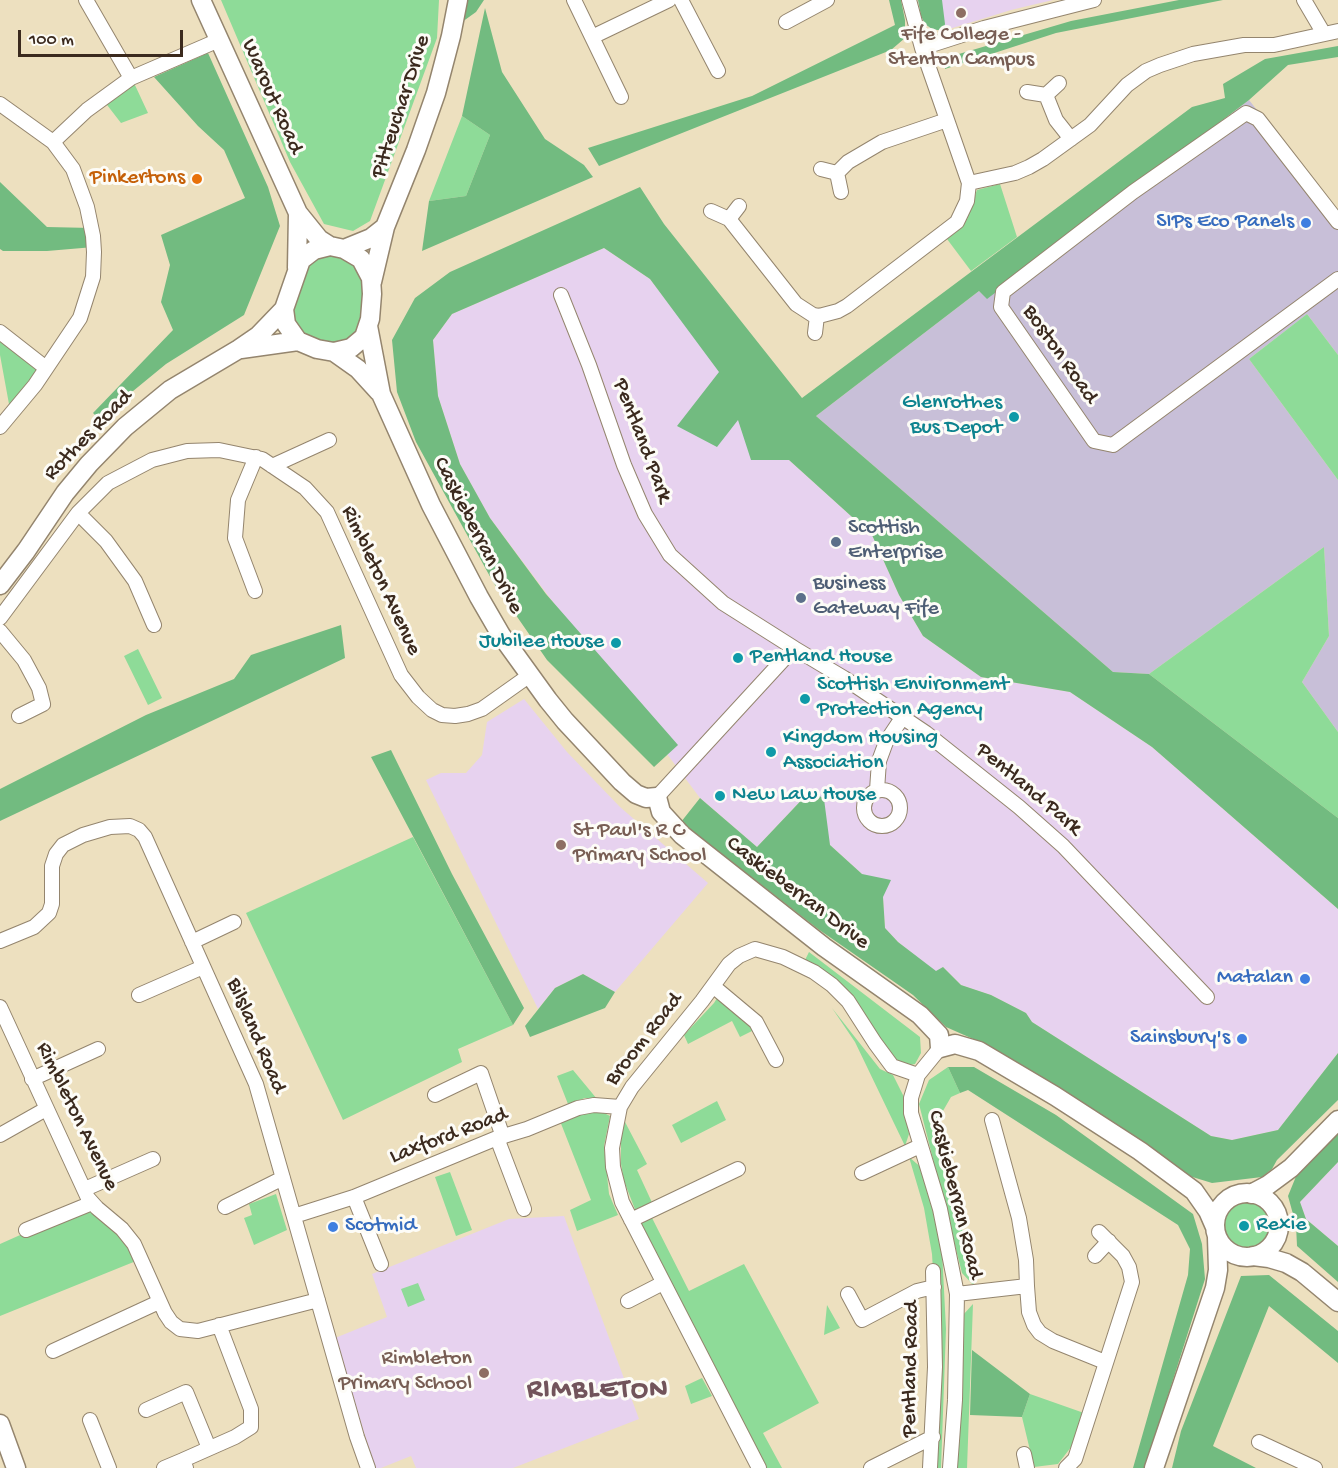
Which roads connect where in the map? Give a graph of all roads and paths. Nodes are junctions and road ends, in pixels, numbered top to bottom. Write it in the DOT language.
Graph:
graph roads {
  1 [pos="86,0"];
  2 [pos="201,0"];
  3 [pos="458,0"];
  4 [pos="573,0"];
  5 [pos="669,0"];
  6 [pos="681,0"];
  7 [pos="827,0"];
  8 [pos="909,0"];
  9 [pos="1094,0"];
  10 [pos="1304,0"];
  11 [pos="786,22"];
  12 [pos="1331,32"];
  13 [pos="592,38"];
  14 [pos="219,40"];
  15 [pos="922,48"];
  16 [pos="718,71"];
  17 [pos="131,78"];
  18 [pos="1059,83"];
  19 [pos="1027,92"];
  20 [pos="1046,95"];
  21 [pos="621,97"];
  22 [pos="0,104"];
  23 [pos="947,120"];
  24 [pos="1071,139"];
  25 [pos="52,142"];
  26 [pos="821,169"];
  27 [pos="837,174"];
  28 [pos="969,183"];
  29 [pos="841,192"];
  30 [pos="740,206"];
  31 [pos="711,211"];
  32 [pos="298,213"];
  33 [pos="729,219"];
  34 [pos="1338,222"];
  35 [pos="385,227"];
  36 [pos="337,248"];
  37 [pos="297,269"];
  38 [pos="1338,279"];
  39 [pos="371,287"];
  40 [pos="561,295"];
  41 [pos="284,309"];
  42 [pos="817,316"];
  43 [pos="368,326"];
  44 [pos="0,333"];
  45 [pos="815,333"];
  46 [pos="298,341"];
  47 [pos="239,349"];
  48 [pos="334,352"];
  49 [pos="46,368"];
  50 [pos="381,394"];
  51 [pos="0,428"];
  52 [pos="329,440"];
  53 [pos="256,457"];
  54 [pos="272,466"];
  55 [pos="78,513"];
  56 [pos="0,585"];
  57 [pos="255,591"];
  58 [pos="0,618"];
  59 [pos="154,625"];
  60 [pos="0,631"];
  61 [pos="794,648"];
  62 [pos="530,675"];
  63 [pos="19,716"];
  64 [pos="902,717"];
  65 [pos="877,790"];
  66 [pos="657,797"];
  67 [pos="234,922"];
  68 [pos="0,941"];
  69 [pos="192,942"];
  70 [pos="203,967"];
  71 [pos="713,986"];
  72 [pos="140,995"];
  73 [pos="1207,997"];
  74 [pos="0,1008"];
  75 [pos="940,1048"];
  76 [pos="98,1049"];
  77 [pos="776,1060"];
  78 [pos="918,1074"];
  79 [pos="32,1079"];
  80 [pos="435,1095"];
  81 [pos="620,1107"];
  82 [pos="46,1109"];
  83 [pos="992,1120"];
  84 [pos="1338,1120"];
  85 [pos="0,1135"];
  86 [pos="500,1137"];
  87 [pos="920,1146"];
  88 [pos="153,1159"];
  89 [pos="1291,1168"];
  90 [pos="738,1170"];
  91 [pos="862,1173"];
  92 [pos="283,1178"];
  93 [pos="1182,1183"];
  94 [pos="85,1189"];
  95 [pos="1247,1194"];
  96 [pos="354,1197"];
  97 [pos="92,1203"];
  98 [pos="225,1207"];
  99 [pos="525,1209"];
  100 [pos="294,1216"];
  101 [pos="631,1220"];
  102 [pos="1277,1224"];
  103 [pos="26,1230"];
  104 [pos="1216,1232"];
  105 [pos="1095,1256"];
  106 [pos="1250,1257"];
  107 [pos="381,1264"];
  108 [pos="933,1271"];
  109 [pos="1302,1272"];
  110 [pos="663,1283"];
  111 [pos="1027,1286"];
  112 [pos="934,1287"];
  113 [pos="1215,1288"];
  114 [pos="848,1294"];
  115 [pos="957,1294"];
  116 [pos="318,1300"];
  117 [pos="628,1301"];
  118 [pos="159,1302"];
  119 [pos="1338,1302"];
  120 [pos="219,1326"];
  121 [pos="53,1352"];
  122 [pos="1105,1362"];
  123 [pos="146,1410"];
  124 [pos="90,1420"];
  125 [pos="0,1424"];
  126 [pos="933,1437"];
  127 [pos="1259,1442"];
  128 [pos="209,1448"];
  129 [pos="185,1464"];
  130 [pos="16,1468"];
  131 [pos="109,1468"];
  132 [pos="164,1468"];
  133 [pos="368,1468"];
  134 [pos="759,1468"];
  135 [pos="872,1468"];
  136 [pos="930,1468"];
  137 [pos="950,1468"];
  138 [pos="1066,1468"];
  139 [pos="1154,1468"];
  140 [pos="1315,1468"];
  1 -- 17 [label="street"];
  2 -- 14 [label="street, Warout Road"];
  3 -- 35 [label="street, Pitteuchar Drive"];
  4 -- 13 [label="street"];
  5 -- 13 [label="street"];
  6 -- 16 [label="street"];
  7 -- 11 [label="street"];
  8 -- 15 [label="street"];
  9 -- 15 [label="street"];
  10 -- 12 [label="street"];
  12 -- 24 [label="street"];
  13 -- 21 [label="street"];
  14 -- 17 [label="street"];
  14 -- 32 [label="street, Warout Road"];
  15 -- 23 [label="street"];
  17 -- 25 [label="street"];
  18 -- 20 [label="street"];
  19 -- 20 [label="street"];
  20 -- 24 [label="street"];
  22 -- 25 [label="street"];
  23 -- 27 [label="street"];
  23 -- 28 [label="street"];
  24 -- 28 [label="street"];
  25 -- 49 [label="street"];
  26 -- 27 [label="street"];
  27 -- 29 [label="street"];
  28 -- 42 [label="street"];
  30 -- 33 [label="street"];
  31 -- 33 [label="street"];
  32 -- 36 [label="street"];
  32 -- 37 [label="street"];
  33 -- 42 [label="street"];
  34 -- 38 [label="street, Boston Road"];
  35 -- 36 [label="street"];
  35 -- 39 [label="street, Pitteuchar Drive"];
  36 -- 37 [label="street"];
  36 -- 39 [label="street"];
  37 -- 41 [label="street"];
  39 -- 43 [label="street"];
  40 -- 61 [label="street, Pentland Park"];
  41 -- 46 [label="street"];
  41 -- 47 [label="street, Rothes Road"];
  42 -- 45 [label="street"];
  43 -- 48 [label="street"];
  43 -- 50 [label="street, Caskieberran Drive"];
  44 -- 49 [label="street"];
  46 -- 47 [label="street"];
  46 -- 48 [label="street"];
  47 -- 56 [label="street, Rothes Road"];
  48 -- 50 [label="street, Caskieberran Drive"];
  49 -- 51 [label="street"];
  50 -- 62 [label="street, Caskieberran Drive"];
  52 -- 54 [label="street"];
  53 -- 54 [label="street, Rimbleton Avenue"];
  53 -- 55 [label="street, Rimbleton Avenue"];
  53 -- 57 [label="street"];
  54 -- 62 [label="street, Rimbleton Avenue"];
  55 -- 58 [label="street, Rimbleton Avenue"];
  55 -- 59 [label="street"];
  60 -- 63 [label="street"];
  61 -- 64 [label="street, Pentland Park"];
  61 -- 66 [label="street"];
  62 -- 66 [label="street, Caskieberran Drive"];
  64 -- 65 [label="street"];
  64 -- 73 [label="street, Pentland Park"];
  66 -- 75 [label="street, Caskieberran Drive"];
  67 -- 69 [label="street"];
  68 -- 69 [label="street, Bilsland Road"];
  69 -- 70 [label="street, Bilsland Road"];
  70 -- 72 [label="street"];
  70 -- 92 [label="street, Bilsland Road"];
  71 -- 77 [label="street"];
  71 -- 78 [label="street, Broom Road"];
  71 -- 81 [label="street, Broom Road"];
  74 -- 79 [label="street, Rimbleton Avenue"];
  75 -- 78 [label="street, Caskieberran Road"];
  75 -- 93 [label="street"];
  76 -- 79 [label="street"];
  78 -- 87 [label="street, Caskieberran Road"];
  79 -- 82 [label="street, Rimbleton Avenue"];
  80 -- 86 [label="street"];
  81 -- 86 [label="street, Laxford Road"];
  81 -- 101 [label="street, Broom Road"];
  82 -- 85 [label="street"];
  82 -- 94 [label="street, Rimbleton Avenue"];
  83 -- 111 [label="street"];
  84 -- 89 [label="street"];
  86 -- 96 [label="street, Laxford Road"];
  86 -- 99 [label="street"];
  87 -- 91 [label="street"];
  87 -- 115 [label="street, Caskieberran Road"];
  88 -- 94 [label="street"];
  89 -- 95 [label="street"];
  89 -- 102 [label="street"];
  90 -- 101 [label="street"];
  92 -- 98 [label="street"];
  92 -- 100 [label="street, Bilsland Road"];
  93 -- 95 [label="street"];
  93 -- 104 [label="street"];
  94 -- 97 [label="street, Rimbleton Avenue"];
  95 -- 102 [label="street"];
  95 -- 104 [label="street"];
  96 -- 100 [label="street, Laxford Road"];
  96 -- 107 [label="street"];
  97 -- 103 [label="street"];
  97 -- 118 [label="street, Rimbleton Avenue"];
  100 -- 116 [label="street, Bilsland Road"];
  101 -- 110 [label="street, Broom Road"];
  102 -- 106 [label="street"];
  102 -- 109 [label="street"];
  104 -- 106 [label="street"];
  104 -- 113 [label="street"];
  105 -- 122 [label="street"];
  106 -- 109 [label="street"];
  106 -- 113 [label="street"];
  108 -- 112 [label="street, Pentland Road"];
  109 -- 119 [label="street"];
  110 -- 117 [label="street"];
  110 -- 134 [label="street, Broom Road"];
  111 -- 115 [label="street"];
  111 -- 122 [label="street"];
  112 -- 114 [label="street"];
  112 -- 126 [label="street, Pentland Road"];
  113 -- 139 [label="street"];
  115 -- 137 [label="street, Caskieberran Road"];
  116 -- 120 [label="street, Rimbleton Avenue"];
  116 -- 133 [label="street, Bilsland Road"];
  118 -- 120 [label="street, Rimbleton Avenue"];
  118 -- 121 [label="street"];
  120 -- 128 [label="street"];
  122 -- 138 [label="street"];
  123 -- 128 [label="street"];
  124 -- 131 [label="street"];
  125 -- 130 [label="street"];
  126 -- 135 [label="street"];
  126 -- 136 [label="street, Pentland Road"];
  127 -- 140 [label="street"];
  128 -- 129 [label="street"];
  129 -- 132 [label="street"];
}
